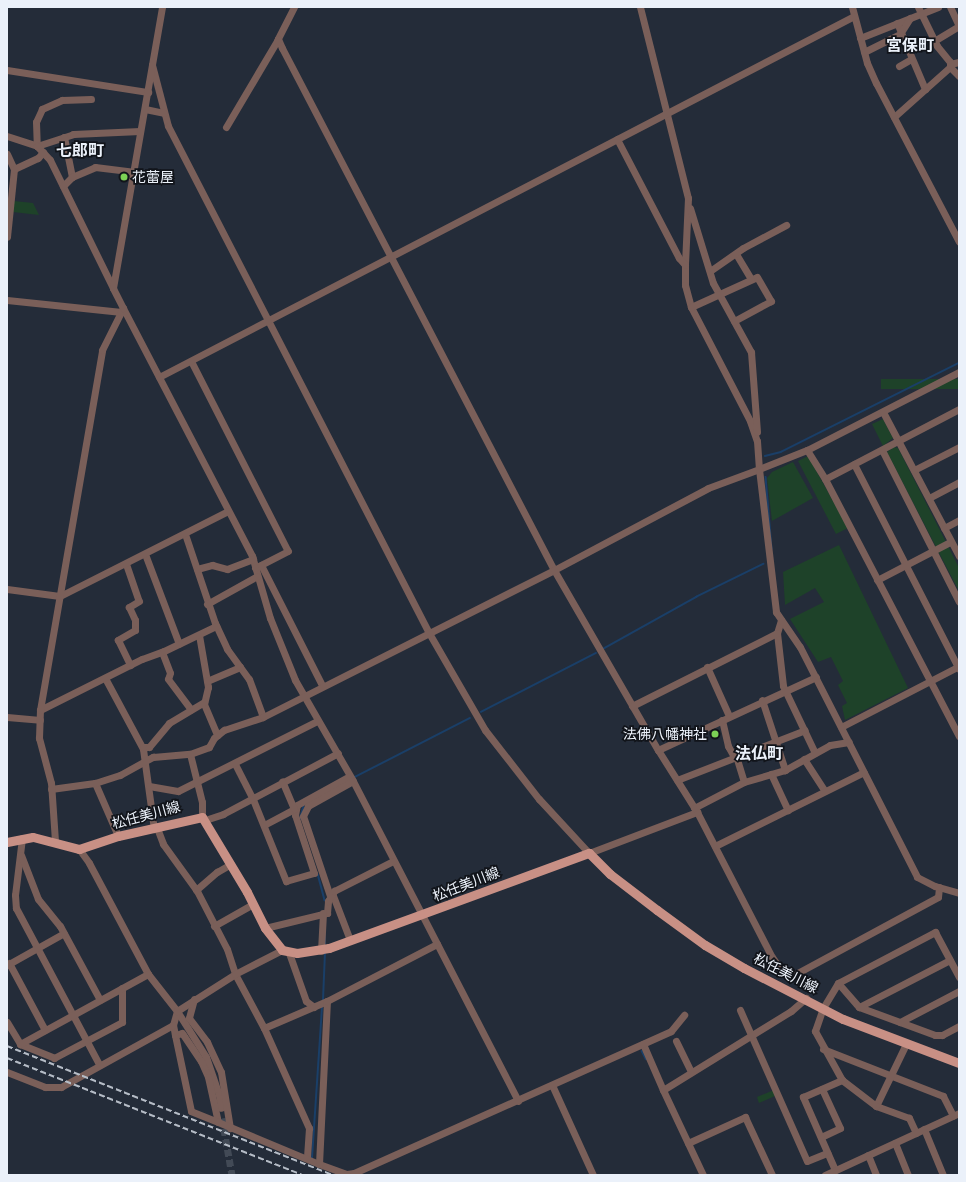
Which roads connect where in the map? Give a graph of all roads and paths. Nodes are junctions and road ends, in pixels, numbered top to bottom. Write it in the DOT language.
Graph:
graph roads {
  1 [pos="162,7"];
  2 [pos="294,7"];
  3 [pos="640,7"];
  4 [pos="852,7"];
  5 [pos="918,7"];
  6 [pos="938,7"];
  7 [pos="950,7"];
  8 [pos="920,14"];
  9 [pos="854,16"];
  10 [pos="910,18"];
  11 [pos="897,23"];
  12 [pos="900,34"];
  13 [pos="860,38"];
  14 [pos="278,39"];
  15 [pos="934,41"];
  16 [pos="864,52"];
  17 [pos="911,59"];
  18 [pos="959,62"];
  19 [pos="152,65"];
  20 [pos="899,66"];
  21 [pos="950,66"];
  22 [pos="7,70"];
  23 [pos="959,76"];
  24 [pos="925,89"];
  25 [pos="148,92"];
  26 [pos="91,99"];
  27 [pos="145,109"];
  28 [pos="164,113"];
  29 [pos="667,114"];
  30 [pos="894,117"];
  31 [pos="226,127"];
  32 [pos="140,131"];
  33 [pos="7,136"];
  34 [pos="64,137"];
  35 [pos="617,139"];
  36 [pos="37,146"];
  37 [pos="43,152"];
  38 [pos="7,154"];
  39 [pos="14,169"];
  40 [pos="133,172"];
  41 [pos="72,176"];
  42 [pos="63,186"];
  43 [pos="688,198"];
  44 [pos="786,225"];
  45 [pos="7,237"];
  46 [pos="959,242"];
  47 [pos="736,254"];
  48 [pos="391,258"];
  49 [pos="685,265"];
  50 [pos="710,271"];
  51 [pos="751,279"];
  52 [pos="113,288"];
  53 [pos="718,293"];
  54 [pos="7,300"];
  55 [pos="691,307"];
  56 [pos="122,310"];
  57 [pos="268,321"];
  58 [pos="734,321"];
  59 [pos="191,361"];
  60 [pos="959,372"];
  61 [pos="159,377"];
  62 [pos="959,409"];
  63 [pos="883,412"];
  64 [pos="757,441"];
  65 [pos="899,441"];
  66 [pos="959,447"];
  67 [pos="806,450"];
  68 [pos="882,450"];
  69 [pos="854,464"];
  70 [pos="759,469"];
  71 [pos="914,470"];
  72 [pos="825,480"];
  73 [pos="959,482"];
  74 [pos="928,498"];
  75 [pos="228,511"];
  76 [pos="959,520"];
  77 [pos="944,528"];
  78 [pos="185,534"];
  79 [pos="950,542"];
  80 [pos="932,552"];
  81 [pos="145,554"];
  82 [pos="959,556"];
  83 [pos="253,559"];
  84 [pos="126,564"];
  85 [pos="906,565"];
  86 [pos="258,566"];
  87 [pos="197,569"];
  88 [pos="554,570"];
  89 [pos="257,576"];
  90 [pos="878,580"];
  91 [pos="7,589"];
  92 [pos="60,596"];
  93 [pos="959,602"];
  94 [pos="207,604"];
  95 [pos="781,620"];
  96 [pos="216,626"];
  97 [pos="429,633"];
  98 [pos="777,633"];
  99 [pos="199,635"];
  100 [pos="179,644"];
  101 [pos="162,652"];
  102 [pos="130,665"];
  103 [pos="240,667"];
  104 [pos="707,667"];
  105 [pos="959,667"];
  106 [pos="816,677"];
  107 [pos="105,678"];
  108 [pos="207,681"];
  109 [pos="930,681"];
  110 [pos="322,685"];
  111 [pos="786,691"];
  112 [pos="303,696"];
  113 [pos="762,700"];
  114 [pos="204,702"];
  115 [pos="632,706"];
  116 [pos="191,709"];
  117 [pos="40,710"];
  118 [pos="729,716"];
  119 [pos="7,717"];
  120 [pos="263,717"];
  121 [pos="40,720"];
  122 [pos="722,720"];
  123 [pos="317,721"];
  124 [pos="841,726"];
  125 [pos="805,730"];
  126 [pos="217,735"];
  127 [pos="959,736"];
  128 [pos="774,742"];
  129 [pos="849,742"];
  130 [pos="143,747"];
  131 [pos="658,750"];
  132 [pos="338,753"];
  133 [pos="815,753"];
  134 [pos="190,754"];
  135 [pos="735,756"];
  136 [pos="804,759"];
  137 [pos="147,761"];
  138 [pos="235,764"];
  139 [pos="784,770"];
  140 [pos="864,772"];
  141 [pos="771,774"];
  142 [pos="351,779"];
  143 [pos="677,780"];
  144 [pos="282,781"];
  145 [pos="744,782"];
  146 [pos="95,783"];
  147 [pos="197,783"];
  148 [pos="149,786"];
  149 [pos="52,789"];
  150 [pos="825,791"];
  151 [pos="252,797"];
  152 [pos="294,809"];
  153 [pos="696,810"];
  154 [pos="788,810"];
  155 [pos="203,819"];
  156 [pos="264,825"];
  157 [pos="156,829"];
  158 [pos="118,836"];
  159 [pos="22,838"];
  160 [pos="55,841"];
  161 [pos="7,842"];
  162 [pos="715,846"];
  163 [pos="79,849"];
  164 [pos="20,853"];
  165 [pos="589,853"];
  166 [pos="393,861"];
  167 [pos="230,864"];
  168 [pos="317,871"];
  169 [pos="939,887"];
  170 [pos="196,890"];
  171 [pos="959,893"];
  172 [pos="331,895"];
  173 [pos="253,904"];
  174 [pos="323,913"];
  175 [pos="422,915"];
  176 [pos="214,926"];
  177 [pos="265,928"];
  178 [pos="64,933"];
  179 [pos="350,940"];
  180 [pos="437,944"];
  181 [pos="38,948"];
  182 [pos="324,950"];
  183 [pos="286,952"];
  184 [pos="950,960"];
  185 [pos="8,964"];
  186 [pos="148,974"];
  187 [pos="235,974"];
  188 [pos="959,977"];
  189 [pos="838,983"];
  190 [pos="122,988"];
  191 [pos="959,991"];
  192 [pos="806,998"];
  193 [pos="194,999"];
  194 [pos="100,1000"];
  195 [pos="327,1001"];
  196 [pos="859,1006"];
  197 [pos="314,1007"];
  198 [pos="823,1008"];
  199 [pos="177,1010"];
  200 [pos="740,1010"];
  201 [pos="73,1015"];
  202 [pos="684,1015"];
  203 [pos="7,1022"];
  204 [pos="900,1022"];
  205 [pos="173,1025"];
  206 [pos="959,1026"];
  207 [pos="264,1028"];
  208 [pos="45,1030"];
  209 [pos="175,1035"];
  210 [pos="751,1036"];
  211 [pos="86,1041"];
  212 [pos="676,1041"];
  213 [pos="20,1044"];
  214 [pos="643,1044"];
  215 [pos="906,1044"];
  216 [pos="823,1049"];
  217 [pos="959,1063"];
  218 [pos="99,1064"];
  219 [pos="7,1072"];
  220 [pos="691,1072"];
  221 [pos="891,1076"];
  222 [pos="842,1080"];
  223 [pos="552,1085"];
  224 [pos="822,1089"];
  225 [pos="664,1090"];
  226 [pos="518,1101"];
  227 [pos="876,1106"];
  228 [pos="956,1115"];
  229 [pos="220,1120"];
  230 [pos="230,1128"];
  231 [pos="924,1129"];
  232 [pos="916,1133"];
  233 [pos="821,1137"];
  234 [pos="688,1143"];
  235 [pos="895,1143"];
  236 [pos="826,1153"];
  237 [pos="868,1155"];
  238 [pos="307,1158"];
  239 [pos="319,1164"];
  240 [pos="835,1170"];
  241 [pos="354,1174"];
  242 [pos="594,1175"];
  243 [pos="703,1175"];
  244 [pos="772,1175"];
  245 [pos="825,1175"];
  246 [pos="876,1175"];
  247 [pos="908,1175"];
  248 [pos="943,1175"];
  1 -- 19 [label="street"];
  2 -- 14 [label="street"];
  3 -- 29 [label="street"];
  4 -- 9 [label="street"];
  5 -- 8 [label="street"];
  6 -- 8 [label="street"];
  7 -- 15 [label="street"];
  8 -- 10 [label="street"];
  8 -- 15 [label="street"];
  9 -- 13 [label="street"];
  9 -- 29 [label="street"];
  10 -- 11 [label="street"];
  10 -- 12 [label="street"];
  11 -- 12 [label="street"];
  11 -- 13 [label="street"];
  12 -- 16 [label="street"];
  12 -- 17 [label="street"];
  13 -- 16 [label="street"];
  14 -- 31 [label="street"];
  14 -- 48 [label="street"];
  15 -- 21 [label="street"];
  16 -- 30 [label="street"];
  17 -- 20 [label="street"];
  17 -- 24 [label="street"];
  18 -- 21 [label="street"];
  19 -- 25 [label="street"];
  19 -- 28 [label="street"];
  21 -- 23 [label="street"];
  21 -- 24 [label="street"];
  22 -- 25 [label="street"];
  24 -- 30 [label="street"];
  25 -- 27 [label="street"];
  26 -- 36 [label="street"];
  27 -- 28 [label="street"];
  27 -- 32 [label="street"];
  28 -- 57 [label="street"];
  29 -- 35 [label="street"];
  29 -- 43 [label="street"];
  30 -- 46 [label="street"];
  32 -- 34 [label="street"];
  32 -- 40 [label="street"];
  33 -- 36 [label="street"];
  34 -- 36 [label="street"];
  34 -- 41 [label="street"];
  35 -- 48 [label="street"];
  35 -- 49 [label="street"];
  36 -- 37 [label="street"];
  37 -- 39 [label="street"];
  37 -- 42 [label="street"];
  38 -- 39 [label="street"];
  39 -- 45 [label="street"];
  40 -- 41 [label="street"];
  40 -- 52 [label="street"];
  41 -- 42 [label="street"];
  42 -- 52 [label="street"];
  43 -- 49 [label="street"];
  43 -- 50 [label="street"];
  44 -- 47 [label="street"];
  47 -- 50 [label="street"];
  47 -- 51 [label="street"];
  48 -- 57 [label="street"];
  48 -- 88 [label="street"];
  49 -- 55 [label="street"];
  50 -- 53 [label="street"];
  51 -- 53 [label="street"];
  51 -- 58 [label="street"];
  52 -- 56 [label="street"];
  53 -- 55 [label="street"];
  53 -- 58 [label="street"];
  54 -- 56 [label="street"];
  55 -- 64 [label="street"];
  56 -- 61 [label="street"];
  56 -- 92 [label="street"];
  57 -- 59 [label="street"];
  57 -- 97 [label="street"];
  58 -- 64 [label="street"];
  59 -- 61 [label="street"];
  59 -- 86 [label="street"];
  60 -- 63 [label="street"];
  61 -- 75 [label="street"];
  62 -- 65 [label="street"];
  63 -- 65 [label="street"];
  63 -- 67 [label="street"];
  64 -- 70 [label="street"];
  65 -- 68 [label="street"];
  65 -- 71 [label="street"];
  66 -- 71 [label="street"];
  67 -- 70 [label="street"];
  67 -- 72 [label="street"];
  68 -- 69 [label="street"];
  68 -- 80 [label="street"];
  69 -- 72 [label="street"];
  69 -- 85 [label="street"];
  70 -- 88 [label="street"];
  70 -- 95 [label="street"];
  71 -- 74 [label="street"];
  72 -- 90 [label="street"];
  73 -- 74 [label="street"];
  74 -- 77 [label="street"];
  75 -- 78 [label="street"];
  75 -- 83 [label="street"];
  76 -- 77 [label="street"];
  77 -- 79 [label="street"];
  78 -- 81 [label="street"];
  78 -- 87 [label="street"];
  79 -- 80 [label="street"];
  79 -- 82 [label="street"];
  80 -- 85 [label="street"];
  80 -- 93 [label="street"];
  81 -- 84 [label="street"];
  81 -- 100 [label="street"];
  83 -- 86 [label="street"];
  83 -- 87 [label="street"];
  84 -- 92 [label="street"];
  84 -- 102 [label="street"];
  85 -- 90 [label="street"];
  85 -- 105 [label="street"];
  86 -- 89 [label="street"];
  86 -- 110 [label="street"];
  87 -- 94 [label="street"];
  88 -- 97 [label="street"];
  88 -- 115 [label="street"];
  89 -- 94 [label="street"];
  89 -- 112 [label="street"];
  90 -- 109 [label="street"];
  91 -- 92 [label="street"];
  92 -- 117 [label="street"];
  94 -- 96 [label="street"];
  95 -- 98 [label="street"];
  95 -- 106 [label="street"];
  96 -- 99 [label="street"];
  96 -- 103 [label="street"];
  97 -- 110 [label="street"];
  97 -- 165 [label="street"];
  98 -- 104 [label="street"];
  98 -- 111 [label="street"];
  99 -- 100 [label="street"];
  99 -- 108 [label="street"];
  100 -- 101 [label="street"];
  101 -- 102 [label="street"];
  101 -- 116 [label="street"];
  102 -- 107 [label="street"];
  103 -- 108 [label="street"];
  103 -- 120 [label="street"];
  104 -- 115 [label="street"];
  104 -- 118 [label="street"];
  105 -- 109 [label="street"];
  106 -- 111 [label="street"];
  106 -- 124 [label="street"];
  107 -- 117 [label="street"];
  107 -- 130 [label="street"];
  108 -- 114 [label="street"];
  109 -- 124 [label="street"];
  109 -- 127 [label="street"];
  110 -- 112 [label="street"];
  111 -- 113 [label="street"];
  111 -- 125 [label="street"];
  112 -- 120 [label="street"];
  112 -- 123 [label="street"];
  113 -- 118 [label="street"];
  113 -- 128 [label="street"];
  114 -- 116 [label="street"];
  114 -- 126 [label="street"];
  115 -- 131 [label="street"];
  116 -- 130 [label="street"];
  117 -- 121 [label="street"];
  118 -- 122 [label="street"];
  119 -- 121 [label="street"];
  120 -- 126 [label="street"];
  121 -- 149 [label="street"];
  122 -- 131 [label="street"];
  122 -- 135 [label="street"];
  123 -- 132 [label="street"];
  123 -- 138 [label="street"];
  124 -- 129 [label="street"];
  125 -- 128 [label="street"];
  125 -- 133 [label="street"];
  126 -- 134 [label="street"];
  128 -- 135 [label="street"];
  128 -- 139 [label="street"];
  129 -- 133 [label="street"];
  129 -- 140 [label="street"];
  130 -- 137 [label="street"];
  131 -- 143 [label="street"];
  132 -- 142 [label="street"];
  132 -- 144 [label="street"];
  133 -- 136 [label="street"];
  134 -- 137 [label="street"];
  134 -- 147 [label="street"];
  135 -- 143 [label="street"];
  135 -- 145 [label="street"];
  136 -- 139 [label="street"];
  136 -- 150 [label="street"];
  137 -- 146 [label="street"];
  137 -- 148 [label="street"];
  138 -- 147 [label="street"];
  138 -- 151 [label="street"];
  139 -- 141 [label="street"];
  140 -- 150 [label="street"];
  140 -- 169 [label="street"];
  141 -- 145 [label="street"];
  141 -- 154 [label="street"];
  142 -- 152 [label="street"];
  142 -- 166 [label="street"];
  142 -- 168 [label="street"];
  143 -- 153 [label="street"];
  144 -- 151 [label="street"];
  144 -- 152 [label="street"];
  145 -- 153 [label="street"];
  146 -- 149 [label="street"];
  146 -- 158 [label="street"];
  147 -- 148 [label="street"];
  147 -- 155 [label="street"];
  148 -- 157 [label="street"];
  149 -- 160 [label="street"];
  150 -- 154 [label="street"];
  151 -- 155 [label="street"];
  151 -- 156 [label="street"];
  152 -- 156 [label="street"];
  152 -- 168 [label="street"];
  153 -- 162 [label="street"];
  153 -- 165 [label="street"];
  154 -- 162 [label="street"];
  155 -- 157 [label="main road, 松任美川線"];
  155 -- 167 [label="main road"];
  156 -- 168 [label="street"];
  157 -- 158 [label="main road, 松任美川線"];
  157 -- 170 [label="street"];
  158 -- 163 [label="main road, 松任美川線"];
  159 -- 160 [label="main road"];
  159 -- 161 [label="main road"];
  159 -- 164 [label="street"];
  160 -- 163 [label="main road"];
  162 -- 169 [label="street"];
  163 -- 186 [label="street"];
  164 -- 178 [label="street"];
  164 -- 181 [label="street"];
  165 -- 175 [label="main road, 松任美川線"];
  165 -- 192 [label="main road, 松任美川線"];
  166 -- 172 [label="street"];
  166 -- 175 [label="street"];
  167 -- 170 [label="street"];
  167 -- 173 [label="main road"];
  168 -- 172 [label="street"];
  169 -- 171 [label="street"];
  170 -- 176 [label="street"];
  172 -- 174 [label="street"];
  172 -- 179 [label="street"];
  173 -- 176 [label="street"];
  173 -- 177 [label="main road"];
  174 -- 177 [label="street"];
  174 -- 182 [label="street"];
  175 -- 179 [label="main road, 松任美川線"];
  175 -- 180 [label="street"];
  176 -- 187 [label="street"];
  177 -- 183 [label="main road"];
  178 -- 181 [label="street"];
  178 -- 194 [label="street"];
  179 -- 182 [label="main road, 松任美川線"];
  180 -- 195 [label="street"];
  180 -- 226 [label="street"];
  181 -- 185 [label="street"];
  181 -- 201 [label="street"];
  182 -- 183 [label="main road, 松任美川線"];
  183 -- 187 [label="street"];
  183 -- 197 [label="street"];
  184 -- 188 [label="street"];
  184 -- 189 [label="street"];
  184 -- 196 [label="street"];
  185 -- 208 [label="street"];
  186 -- 190 [label="street"];
  186 -- 199 [label="street"];
  187 -- 193 [label="street"];
  187 -- 207 [label="street"];
  189 -- 196 [label="street"];
  189 -- 198 [label="street"];
  190 -- 194 [label="street"];
  190 -- 211 [label="street"];
  191 -- 204 [label="street"];
  192 -- 198 [label="main road, 松任美川線"];
  192 -- 210 [label="street"];
  193 -- 199 [label="street"];
  193 -- 230 [label="street"];
  194 -- 201 [label="street"];
  195 -- 197 [label="street"];
  195 -- 239 [label="street"];
  196 -- 204 [label="street"];
  197 -- 207 [label="street"];
  198 -- 215 [label="main road, 松任美川線"];
  198 -- 216 [label="street"];
  199 -- 205 [label="street"];
  199 -- 229 [label="street"];
  200 -- 210 [label="street"];
  201 -- 208 [label="street"];
  201 -- 211 [label="street"];
  202 -- 214 [label="street"];
  203 -- 213 [label="street"];
  204 -- 206 [label="street"];
  205 -- 209 [label="street"];
  205 -- 218 [label="street"];
  207 -- 238 [label="street"];
  208 -- 213 [label="street"];
  209 -- 229 [label="street"];
  209 -- 229 [label="street"];
  210 -- 220 [label="street"];
  210 -- 236 [label="street"];
  211 -- 213 [label="street"];
  211 -- 218 [label="street"];
  212 -- 220 [label="street"];
  214 -- 223 [label="street"];
  214 -- 225 [label="street"];
  215 -- 217 [label="main road, 松任美川線"];
  215 -- 221 [label="street"];
  216 -- 221 [label="street"];
  216 -- 222 [label="street"];
  218 -- 219 [label="street"];
  220 -- 225 [label="street"];
  221 -- 227 [label="street"];
  221 -- 228 [label="street"];
  222 -- 224 [label="street"];
  222 -- 227 [label="street"];
  223 -- 226 [label="street"];
  223 -- 242 [label="street"];
  224 -- 233 [label="street"];
  224 -- 233 [label="street"];
  225 -- 234 [label="street"];
  226 -- 241 [label="street"];
  227 -- 232 [label="street"];
  228 -- 231 [label="street"];
  229 -- 230 [label="street"];
  230 -- 238 [label="street"];
  231 -- 232 [label="street"];
  231 -- 248 [label="street"];
  232 -- 235 [label="street"];
  233 -- 236 [label="street"];
  234 -- 243 [label="street"];
  234 -- 244 [label="street"];
  235 -- 237 [label="street"];
  235 -- 247 [label="street"];
  236 -- 240 [label="street"];
  237 -- 240 [label="street"];
  237 -- 246 [label="street"];
  238 -- 239 [label="street"];
  239 -- 241 [label="street"];
  240 -- 245 [label="street"];
}
